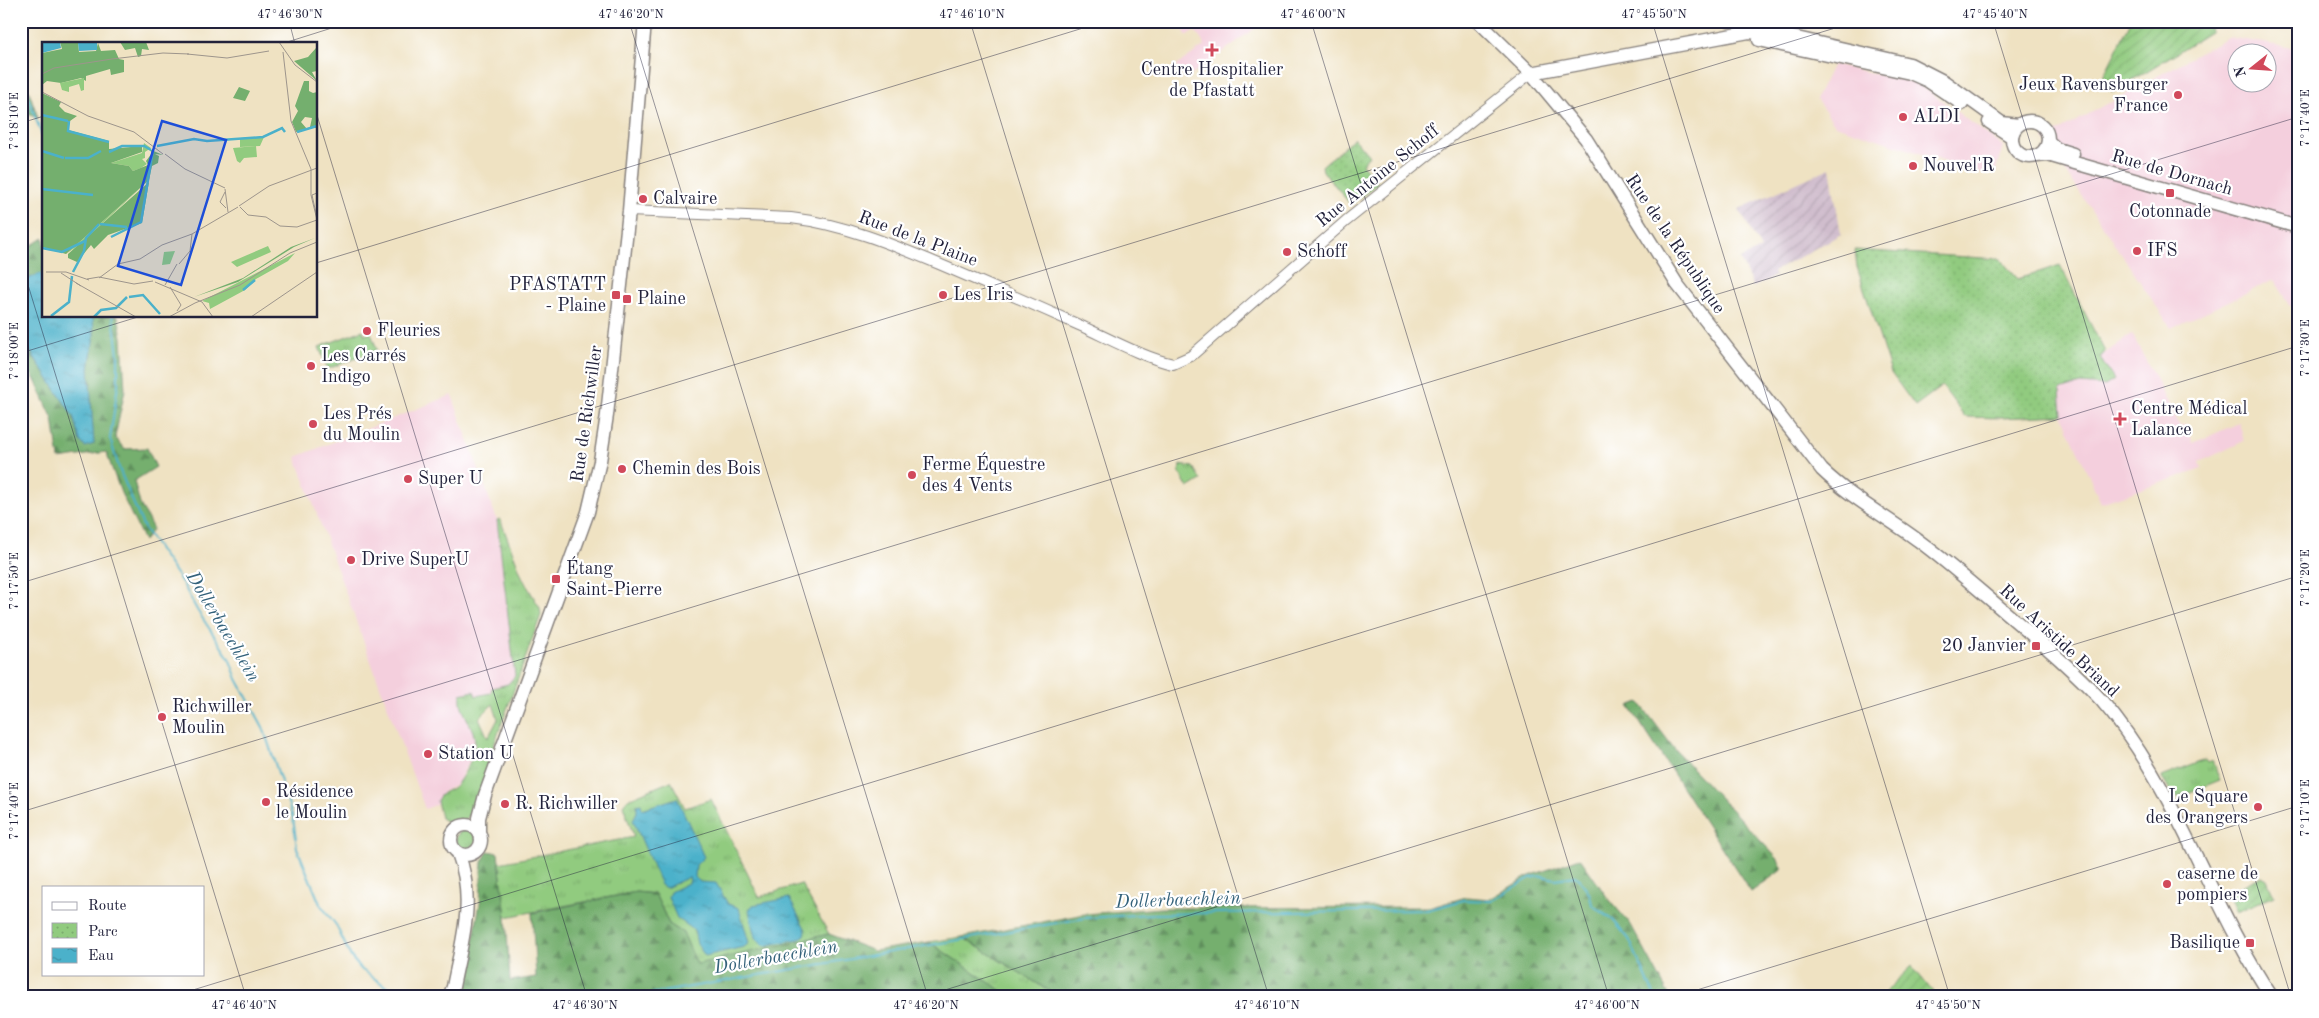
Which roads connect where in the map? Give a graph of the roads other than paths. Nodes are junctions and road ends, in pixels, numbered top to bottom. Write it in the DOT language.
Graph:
graph roads {
  1 [pos="645,21"];
  2 [pos="1478,21"];
  3 [pos="1737,36"];
  4 [pos="1530,73"];
  5 [pos="2018,125"];
  6 [pos="2012,137"];
  7 [pos="2048,141"];
  8 [pos="2037,156"];
  9 [pos="2244,208"];
  10 [pos="629,211"];
  11 [pos="2298,221"];
  12 [pos="2298,227"];
  13 [pos="1179,363"];
  14 [pos="1842,488"];
  15 [pos="485,795"];
  16 [pos="467,825"];
  17 [pos="479,832"];
  18 [pos="475,853"];
  19 [pos="458,854"];
  20 [pos="468,884"];
  21 [pos="452,993"];
  22 [pos="2272,997"];
  1 -- 10 [label="main road, Rue de Richwiller"];
  2 -- 4 [label="main road, Rue de la République"];
  3 -- 4 [label="main road"];
  3 -- 5 [label="main road"];
  3 -- 6 [label="main road"];
  4 -- 13 [label="street, Rue Antoine Schoff"];
  4 -- 14 [label="main road, Rue de la République"];
  5 -- 6 [label="main road"];
  5 -- 7 [label="main road"];
  6 -- 8 [label="main road"];
  7 -- 8 [label="main road"];
  7 -- 9 [label="main road, Rue de Dornach"];
  8 -- 9 [label="main road, Rue de Dornach"];
  9 -- 11 [label="main road, Rue de Dornach"];
  9 -- 12 [label="main road, Rue de Dornach"];
  10 -- 13 [label="street, Rue de la Plaine"];
  10 -- 15 [label="main road, Rue de Richwiller"];
  14 -- 22 [label="main road, Rue Aristide Briand"];
  15 -- 16 [label="main road, Rue de Richwiller"];
  15 -- 17 [label="main road, Rue de Richwiller"];
  16 -- 17 [label="main road"];
  16 -- 19 [label="main road"];
  17 -- 18 [label="main road"];
  18 -- 19 [label="main road"];
  18 -- 20 [label="main road"];
  19 -- 20 [label="main road"];
  20 -- 21 [label="main road"];
}
